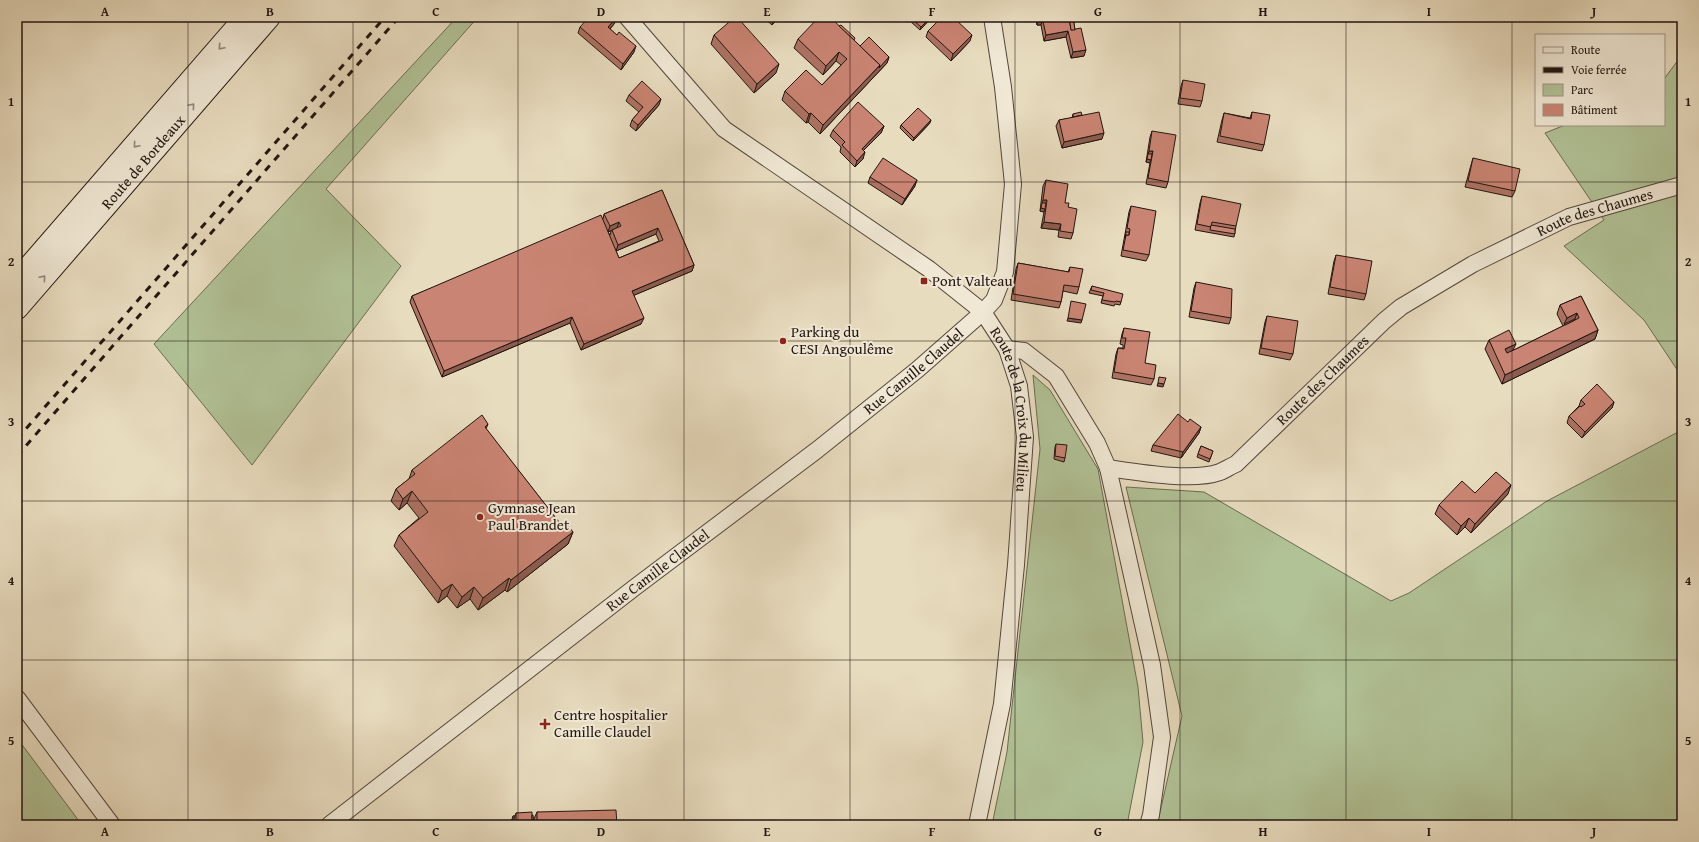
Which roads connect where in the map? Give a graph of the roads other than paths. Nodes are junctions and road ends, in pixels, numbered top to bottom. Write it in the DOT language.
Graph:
graph roads {
  1 [pos="246,17"];
  2 [pos="269,17"];
  3 [pos="627,17"];
  4 [pos="992,17"];
  5 [pos="1682,185"];
  6 [pos="17,281"];
  7 [pos="17,308"];
  8 [pos="983,312"];
  9 [pos="1007,349"];
  10 [pos="1108,468"];
  11 [pos="17,698"];
  12 [pos="112,825"];
  13 [pos="329,825"];
  14 [pos="977,825"];
  15 [pos="1148,825"];
  1 -- 6 [label="main road, Route de Bordeaux, one-way"];
  7 -- 2 [label="main road, Route de Bordeaux, one-way"];
  3 -- 8 [label="street, Route de la Croix du Milieu"];
  4 -- 8 [label="street, Rue Camille Claudel"];
  5 -- 10 [label="street, Route des Chaumes"];
  8 -- 9 [label="street, Route de la Croix du Milieu"];
  8 -- 13 [label="street, Rue Camille Claudel"];
  9 -- 10 [label="street"];
  9 -- 14 [label="street, Route de la Croix du Milieu"];
  10 -- 15 [label="street"];
  11 -- 12 [label="street"];
}
